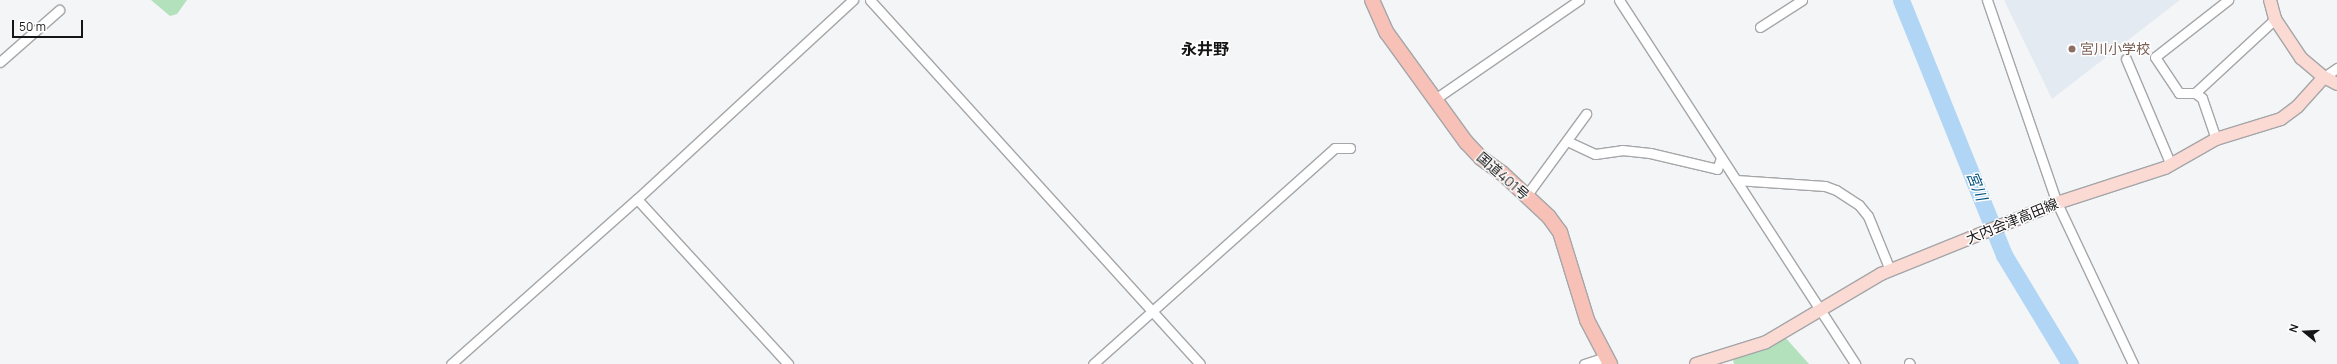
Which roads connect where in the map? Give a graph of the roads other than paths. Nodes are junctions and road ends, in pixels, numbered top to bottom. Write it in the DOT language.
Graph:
graph roads {
  1 [pos="853,0"];
  2 [pos="870,0"];
  3 [pos="1372,0"];
  4 [pos="1580,0"];
  5 [pos="1619,0"];
  6 [pos="1802,0"];
  7 [pos="1987,0"];
  8 [pos="2228,0"];
  9 [pos="2270,0"];
  10 [pos="59,10"];
  11 [pos="2275,19"];
  12 [pos="1760,27"];
  13 [pos="2126,59"];
  14 [pos="0,62"];
  15 [pos="2337,68"];
  16 [pos="2324,77"];
  17 [pos="2337,84"];
  18 [pos="2195,93"];
  19 [pos="1435,99"];
  20 [pos="1586,114"];
  21 [pos="2216,139"];
  22 [pos="1567,141"];
  23 [pos="1350,148"];
  24 [pos="1721,158"];
  25 [pos="2171,165"];
  26 [pos="1736,180"];
  27 [pos="1526,196"];
  28 [pos="637,199"];
  29 [pos="2057,203"];
  30 [pos="1890,270"];
  31 [pos="1819,309"];
  32 [pos="1152,311"];
  33 [pos="1608,360"];
  34 [pos="451,364"];
  35 [pos="788,364"];
  36 [pos="1094,364"];
  37 [pos="1200,364"];
  38 [pos="1584,364"];
  39 [pos="1696,364"];
  40 [pos="1855,364"];
  41 [pos="2133,364"];
  1 -- 28 [label="street"];
  2 -- 32 [label="street"];
  3 -- 19 [label="highway, 国道401号"];
  4 -- 19 [label="street"];
  5 -- 24 [label="street"];
  6 -- 12 [label="street"];
  7 -- 29 [label="street"];
  8 -- 18 [label="street"];
  9 -- 11 [label="main road"];
  10 -- 14 [label="street"];
  11 -- 16 [label="main road"];
  11 -- 18 [label="street"];
  13 -- 25 [label="street"];
  15 -- 16 [label="street"];
  16 -- 17 [label="main road"];
  16 -- 21 [label="main road, 大内会津高田線"];
  18 -- 21 [label="street"];
  19 -- 27 [label="highway, 国道401号"];
  20 -- 22 [label="street"];
  21 -- 25 [label="main road, 大内会津高田線"];
  22 -- 24 [label="street"];
  22 -- 27 [label="street"];
  23 -- 32 [label="street"];
  24 -- 26 [label="street"];
  25 -- 29 [label="main road, 大内会津高田線"];
  26 -- 30 [label="street"];
  26 -- 31 [label="street"];
  27 -- 33 [label="highway, 国道401号"];
  28 -- 34 [label="street"];
  28 -- 35 [label="street"];
  29 -- 30 [label="main road, 大内会津高田線"];
  29 -- 41 [label="street"];
  30 -- 31 [label="main road, 大内会津高田線"];
  31 -- 39 [label="main road, 大内会津高田線"];
  31 -- 40 [label="street"];
  32 -- 36 [label="street"];
  32 -- 37 [label="street"];
  33 -- 38 [label="street"];
}
